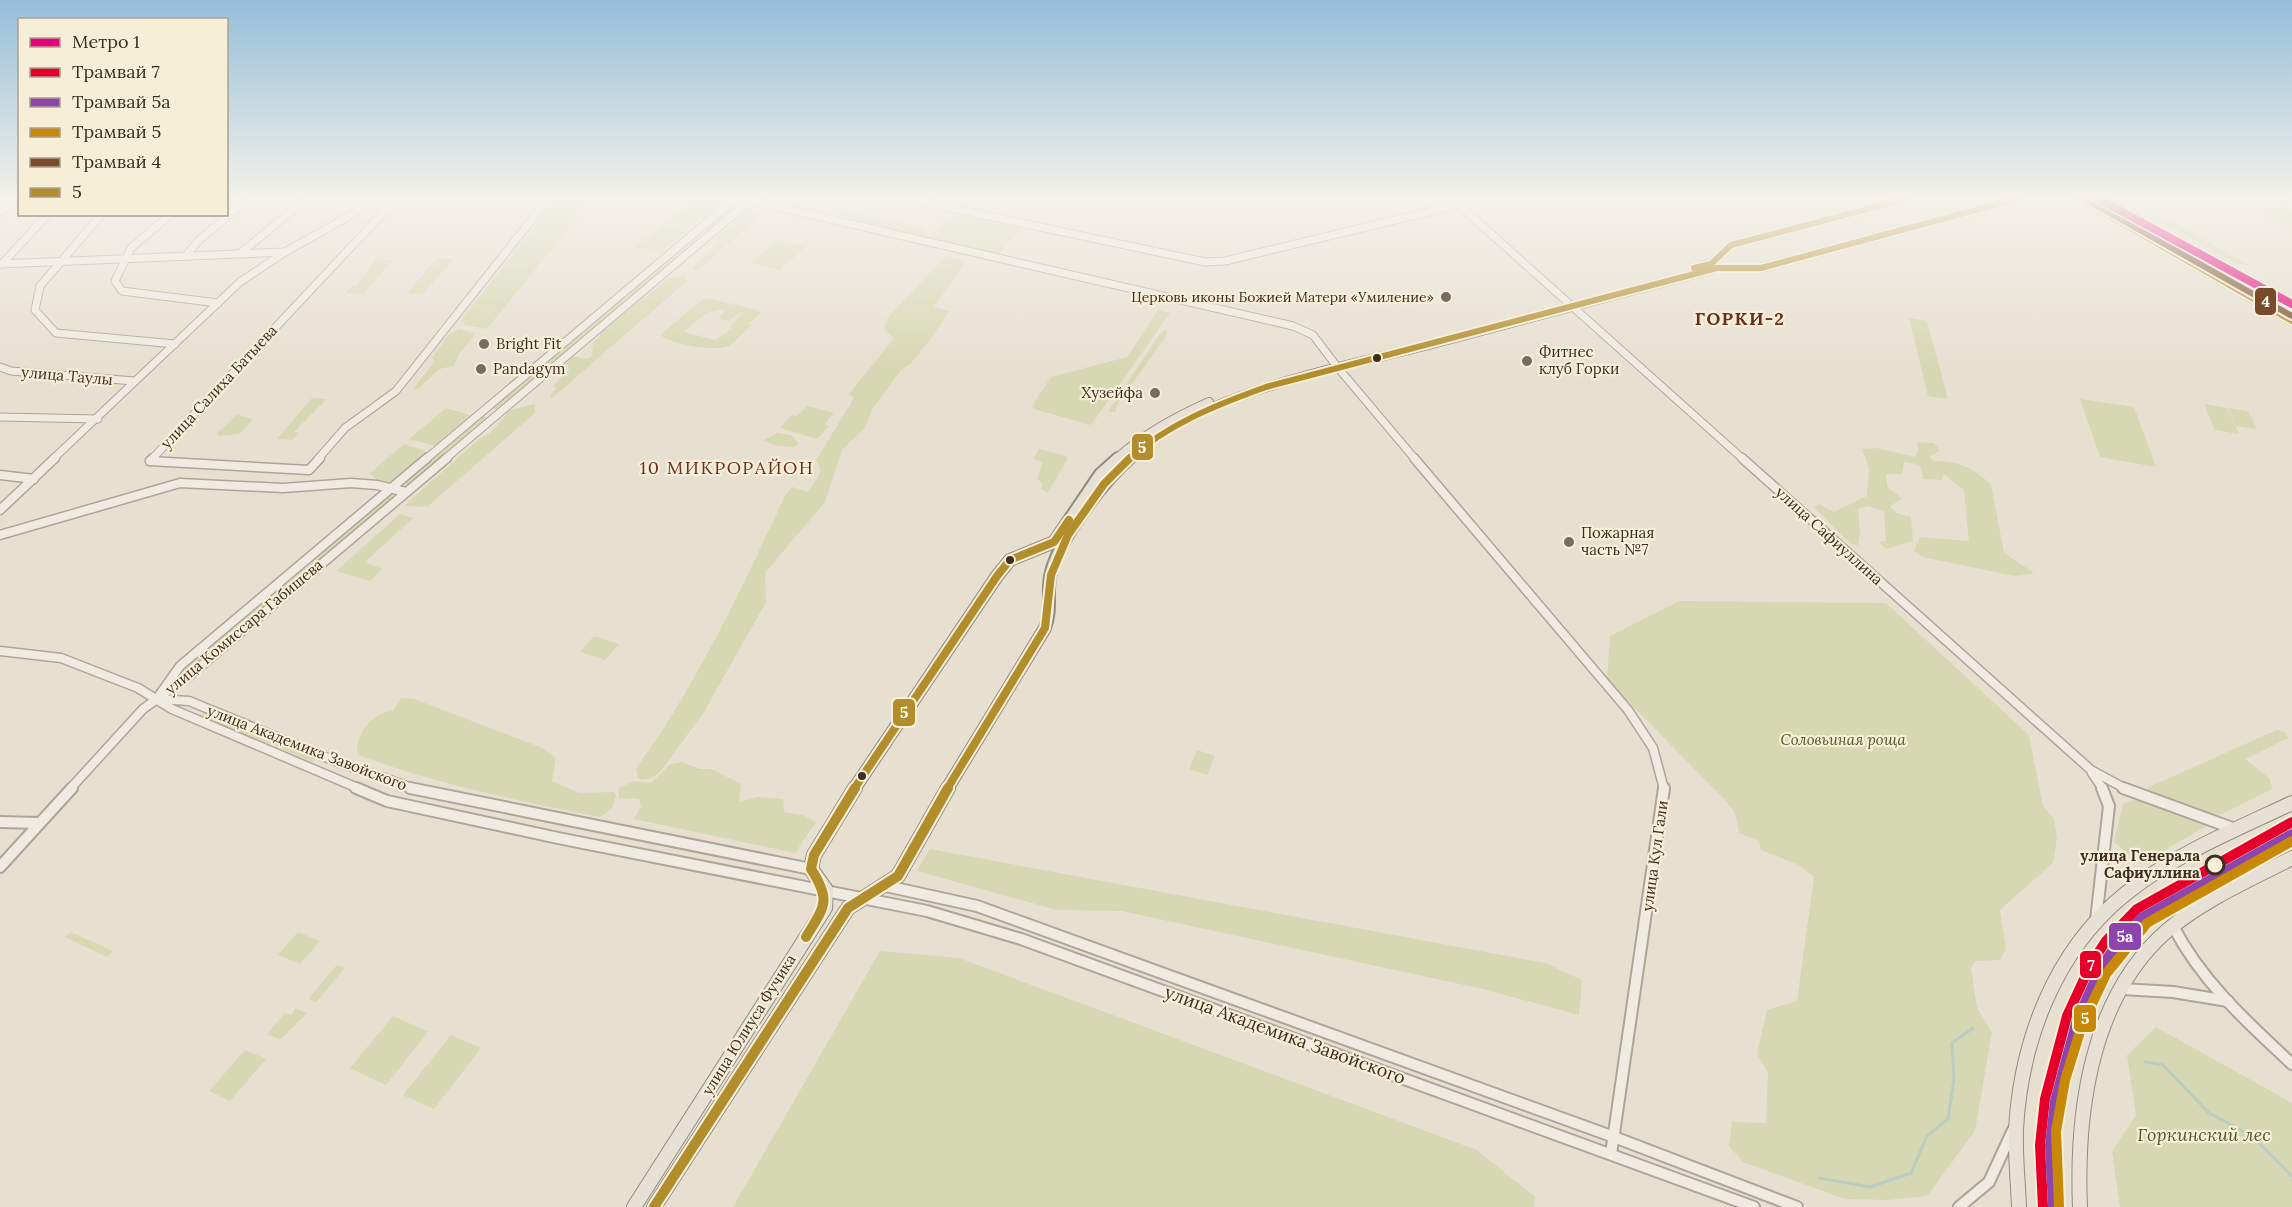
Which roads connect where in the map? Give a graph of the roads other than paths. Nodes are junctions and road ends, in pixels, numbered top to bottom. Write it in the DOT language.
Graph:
graph roads {
  1 [pos="66,254"];
  2 [pos="129,254"];
  3 [pos="209,254"];
  4 [pos="282,254"];
  5 [pos="344,254"];
  6 [pos="504,254"];
  7 [pos="670,254"];
  8 [pos="687,254"];
  9 [pos="986,254"];
  10 [pos="1168,254"];
  11 [pos="1253,254"];
  12 [pos="1513,254"];
  13 [pos="1721,254"];
  14 [pos="1812,254"];
  15 [pos="2176,254"];
  16 [pos="2194,254"];
  17 [pos="186,256"];
  18 [pos="128,258"];
  19 [pos="60,261"];
  20 [pos="1,265"];
  21 [pos="218,303"];
  22 [pos="1568,304"];
  23 [pos="2292,309"];
  24 [pos="2292,321"];
  25 [pos="175,344"];
  26 [pos="0,367"];
  27 [pos="1337,367"];
  28 [pos="134,381"];
  29 [pos="483,411"];
  30 [pos="498,415"];
  31 [pos="0,417"];
  32 [pos="98,419"];
  33 [pos="309,470"];
  34 [pos="0,475"];
  35 [pos="34,479"];
  36 [pos="311,486"];
  37 [pos="391,488"];
  38 [pos="406,492"];
  39 [pos="0,510"];
  40 [pos="0,535"];
  41 [pos="1055,541"];
  42 [pos="1058,558"];
  43 [pos="229,624"];
  44 [pos="244,630"];
  45 [pos="0,651"];
  46 [pos="156,699"];
  47 [pos="324,757"];
  48 [pos="314,767"];
  49 [pos="2091,770"];
  50 [pos="2292,803"];
  51 [pos="0,822"];
  52 [pos="40,823"];
  53 [pos="577,823"];
  54 [pos="2235,829"];
  55 [pos="566,840"];
  56 [pos="723,853"];
  57 [pos="2292,858"];
  58 [pos="0,867"];
  59 [pos="715,869"];
  60 [pos="811,869"];
  61 [pos="886,886"];
  62 [pos="826,890"];
  63 [pos="862,900"];
  64 [pos="971,905"];
  65 [pos="962,920"];
  66 [pos="2096,922"];
  67 [pos="2173,926"];
  68 [pos="2122,988"];
  69 [pos="2228,1001"];
  70 [pos="2292,1064"];
  71 [pos="2016,1121"];
  72 [pos="1614,1137"];
  73 [pos="1611,1154"];
  74 [pos="634,1207"];
  75 [pos="654,1207"];
  76 [pos="1754,1207"];
  77 [pos="1797,1207"];
  78 [pos="1959,1207"];
  79 [pos="2019,1207"];
  80 [pos="2080,1207"];
  1 -- 19 [label="street"];
  2 -- 18 [label="street"];
  3 -- 17 [label="street"];
  4 -- 21 [label="street"];
  5 -- 33 [label="street, улица Салиха Батыева"];
  6 -- 33 [label="street"];
  7 -- 29 [label="street, улица Комиссара Габишева"];
  8 -- 30 [label="street, улица Комиссара Габишева"];
  9 -- 27 [label="street, улица Кул Гали"];
  10 -- 11 [label="street"];
  12 -- 22 [label="street, улица Сафиуллина"];
  13 -- 22 [label="main road, улица Юлиуса Фучика"];
  14 -- 22 [label="main road, улица Юлиуса Фучика"];
  15 -- 24 [label="main road"];
  16 -- 23 [label="main road"];
  17 -- 18 [label="street"];
  18 -- 19 [label="street"];
  18 -- 21 [label="street"];
  19 -- 20 [label="street"];
  19 -- 25 [label="street"];
  21 -- 25 [label="street"];
  22 -- 27 [label="main road, улица Юлиуса Фучика"];
  22 -- 49 [label="street, улица Сафиуллина"];
  25 -- 28 [label="street"];
  26 -- 28 [label="street, улица Таулы"];
  27 -- 41 [label="main road, улица Юлиуса Фучика"];
  27 -- 42 [label="main road, улица Юлиуса Фучика"];
  27 -- 72 [label="street, улица Кул Гали"];
  28 -- 32 [label="street"];
  29 -- 30 [label="street"];
  29 -- 37 [label="street, улица Комиссара Габишева"];
  30 -- 38 [label="street, улица Комиссара Габишева"];
  31 -- 32 [label="street"];
  32 -- 35 [label="street"];
  33 -- 36 [label="street"];
  34 -- 35 [label="street"];
  35 -- 39 [label="street"];
  36 -- 37 [label="street"];
  36 -- 40 [label="street"];
  37 -- 38 [label="street"];
  37 -- 43 [label="street, улица Комиссара Габишева"];
  38 -- 44 [label="street, улица Комиссара Габишева"];
  41 -- 42 [label="main road"];
  41 -- 60 [label="main road"];
  42 -- 61 [label="main road, улица Юлиуса Фучика"];
  43 -- 44 [label="street"];
  43 -- 46 [label="street, улица Комиссара Габишева"];
  44 -- 46 [label="street, улица Комиссара Габишева"];
  45 -- 46 [label="street, улица Академика Завойского"];
  46 -- 47 [label="street, улица Академика Завойского"];
  46 -- 48 [label="street, улица Академика Завойского"];
  46 -- 52 [label="street"];
  47 -- 48 [label="street"];
  47 -- 53 [label="street, улица Академика Завойского"];
  48 -- 55 [label="street, улица Академика Завойского"];
  49 -- 54 [label="street, улица Сафиуллина"];
  49 -- 66 [label="street"];
  50 -- 54 [label="main road"];
  51 -- 52 [label="street"];
  52 -- 58 [label="street"];
  53 -- 55 [label="street"];
  53 -- 56 [label="street, улица Академика Завойского"];
  54 -- 66 [label="main road"];
  55 -- 59 [label="street, улица Академика Завойского"];
  56 -- 59 [label="street"];
  56 -- 60 [label="street, улица Академика Завойского"];
  57 -- 67 [label="main road"];
  59 -- 62 [label="street, улица Академика Завойского"];
  60 -- 62 [label="main road"];
  61 -- 63 [label="main road, улица Юлиуса Фучика"];
  61 -- 64 [label="street, улица Академика Завойского"];
  62 -- 63 [label="street, улица Академика Завойского"];
  62 -- 74 [label="main road, улица Юлиуса Фучика"];
  63 -- 65 [label="street, улица Академика Завойского"];
  63 -- 75 [label="main road, улица Юлиуса Фучика"];
  64 -- 65 [label="street"];
  64 -- 72 [label="street, улица Академика Завойского"];
  65 -- 73 [label="street, улица Академика Завойского"];
  66 -- 71 [label="main road"];
  67 -- 68 [label="main road"];
  67 -- 69 [label="street"];
  68 -- 69 [label="street"];
  68 -- 80 [label="main road"];
  69 -- 70 [label="street"];
  71 -- 78 [label="street"];
  71 -- 79 [label="main road"];
  72 -- 73 [label="street, улица Кул Гали"];
  72 -- 77 [label="street, улица Академика Завойского"];
  73 -- 76 [label="street, улица Академика Завойского"];
}
